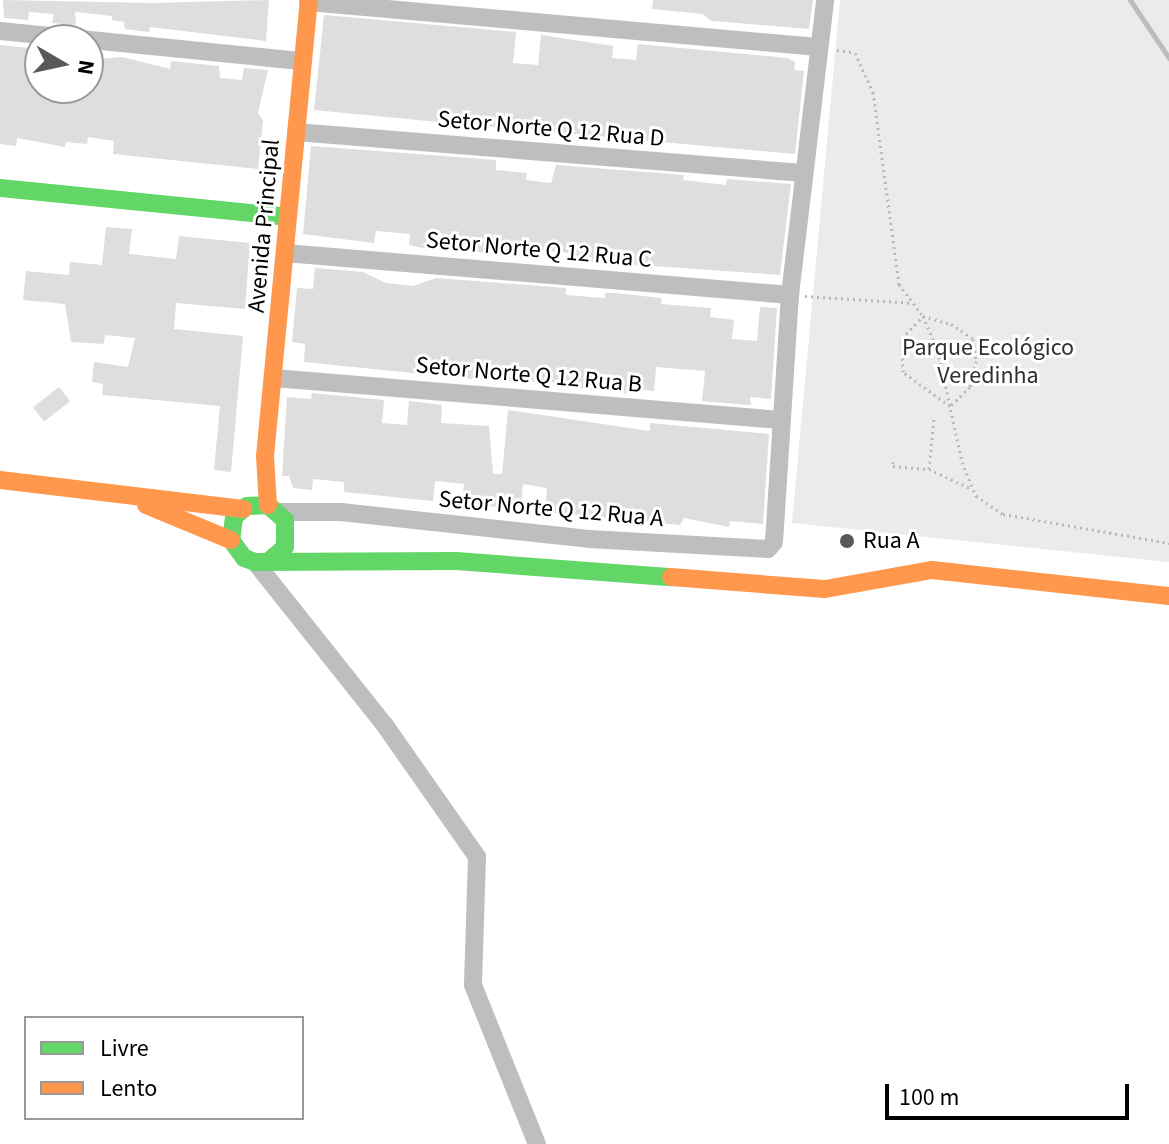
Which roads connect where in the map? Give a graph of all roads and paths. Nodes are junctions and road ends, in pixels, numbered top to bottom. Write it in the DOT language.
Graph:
graph roads {
  1 [pos="825,0"];
  2 [pos="308,1"];
  3 [pos="0,31"];
  4 [pos="818,47"];
  5 [pos="303,61"];
  6 [pos="296,132"];
  7 [pos="803,173"];
  8 [pos="0,188"];
  9 [pos="288,217"];
  10 [pos="285,253"];
  11 [pos="790,295"];
  12 [pos="913,303"];
  13 [pos="923,316"];
  14 [pos="274,378"];
  15 [pos="950,406"];
  16 [pos="934,418"];
  17 [pos="780,420"];
  18 [pos="265,456"];
  19 [pos="893,462"];
  20 [pos="929,469"];
  21 [pos="0,480"];
  22 [pos="972,489"];
  23 [pos="109,490"];
  24 [pos="245,507"];
  25 [pos="281,521"];
  26 [pos="231,540"];
  27 [pos="1169,543"];
  28 [pos="262,561"];
  29 [pos="353,565"];
  30 [pos="1169,596"];
  31 [pos="537,1144"];
  1 -- 4 [label="street"];
  2 -- 4 [label="street"];
  2 -- 5 [label="street, Avenida Principal"];
  3 -- 5 [label="street"];
  4 -- 7 [label="street"];
  4 -- 12 [label="path"];
  5 -- 6 [label="street, Avenida Principal"];
  6 -- 7 [label="street, Setor Norte Q 12 Rua D"];
  6 -- 9 [label="street, Avenida Principal"];
  7 -- 11 [label="street"];
  8 -- 9 [label="street"];
  9 -- 10 [label="street, Avenida Principal"];
  10 -- 11 [label="street, Setor Norte Q 12 Rua C"];
  10 -- 14 [label="street, Avenida Principal"];
  11 -- 12 [label="path"];
  11 -- 17 [label="street"];
  12 -- 13 [label="path"];
  13 -- 15 [label="path"];
  13 -- 15 [label="path"];
  13 -- 15 [label="path"];
  14 -- 17 [label="street, Setor Norte Q 12 Rua B"];
  14 -- 18 [label="street, Avenida Principal"];
  15 -- 22 [label="path"];
  16 -- 20 [label="path"];
  17 -- 25 [label="street, Setor Norte Q 12 Rua A"];
  18 -- 24 [label="street, Avenida Principal"];
  18 -- 25 [label="street, Avenida Principal"];
  19 -- 20 [label="path"];
  20 -- 22 [label="path"];
  21 -- 23 [label="street"];
  22 -- 27 [label="path"];
  23 -- 24 [label="street"];
  23 -- 26 [label="street"];
  24 -- 25 [label="street"];
  24 -- 26 [label="street, Avenida Principal"];
  25 -- 28 [label="street"];
  25 -- 29 [label="street"];
  26 -- 28 [label="street"];
  28 -- 29 [label="street"];
  28 -- 31 [label="street"];
  29 -- 30 [label="street"];
}
